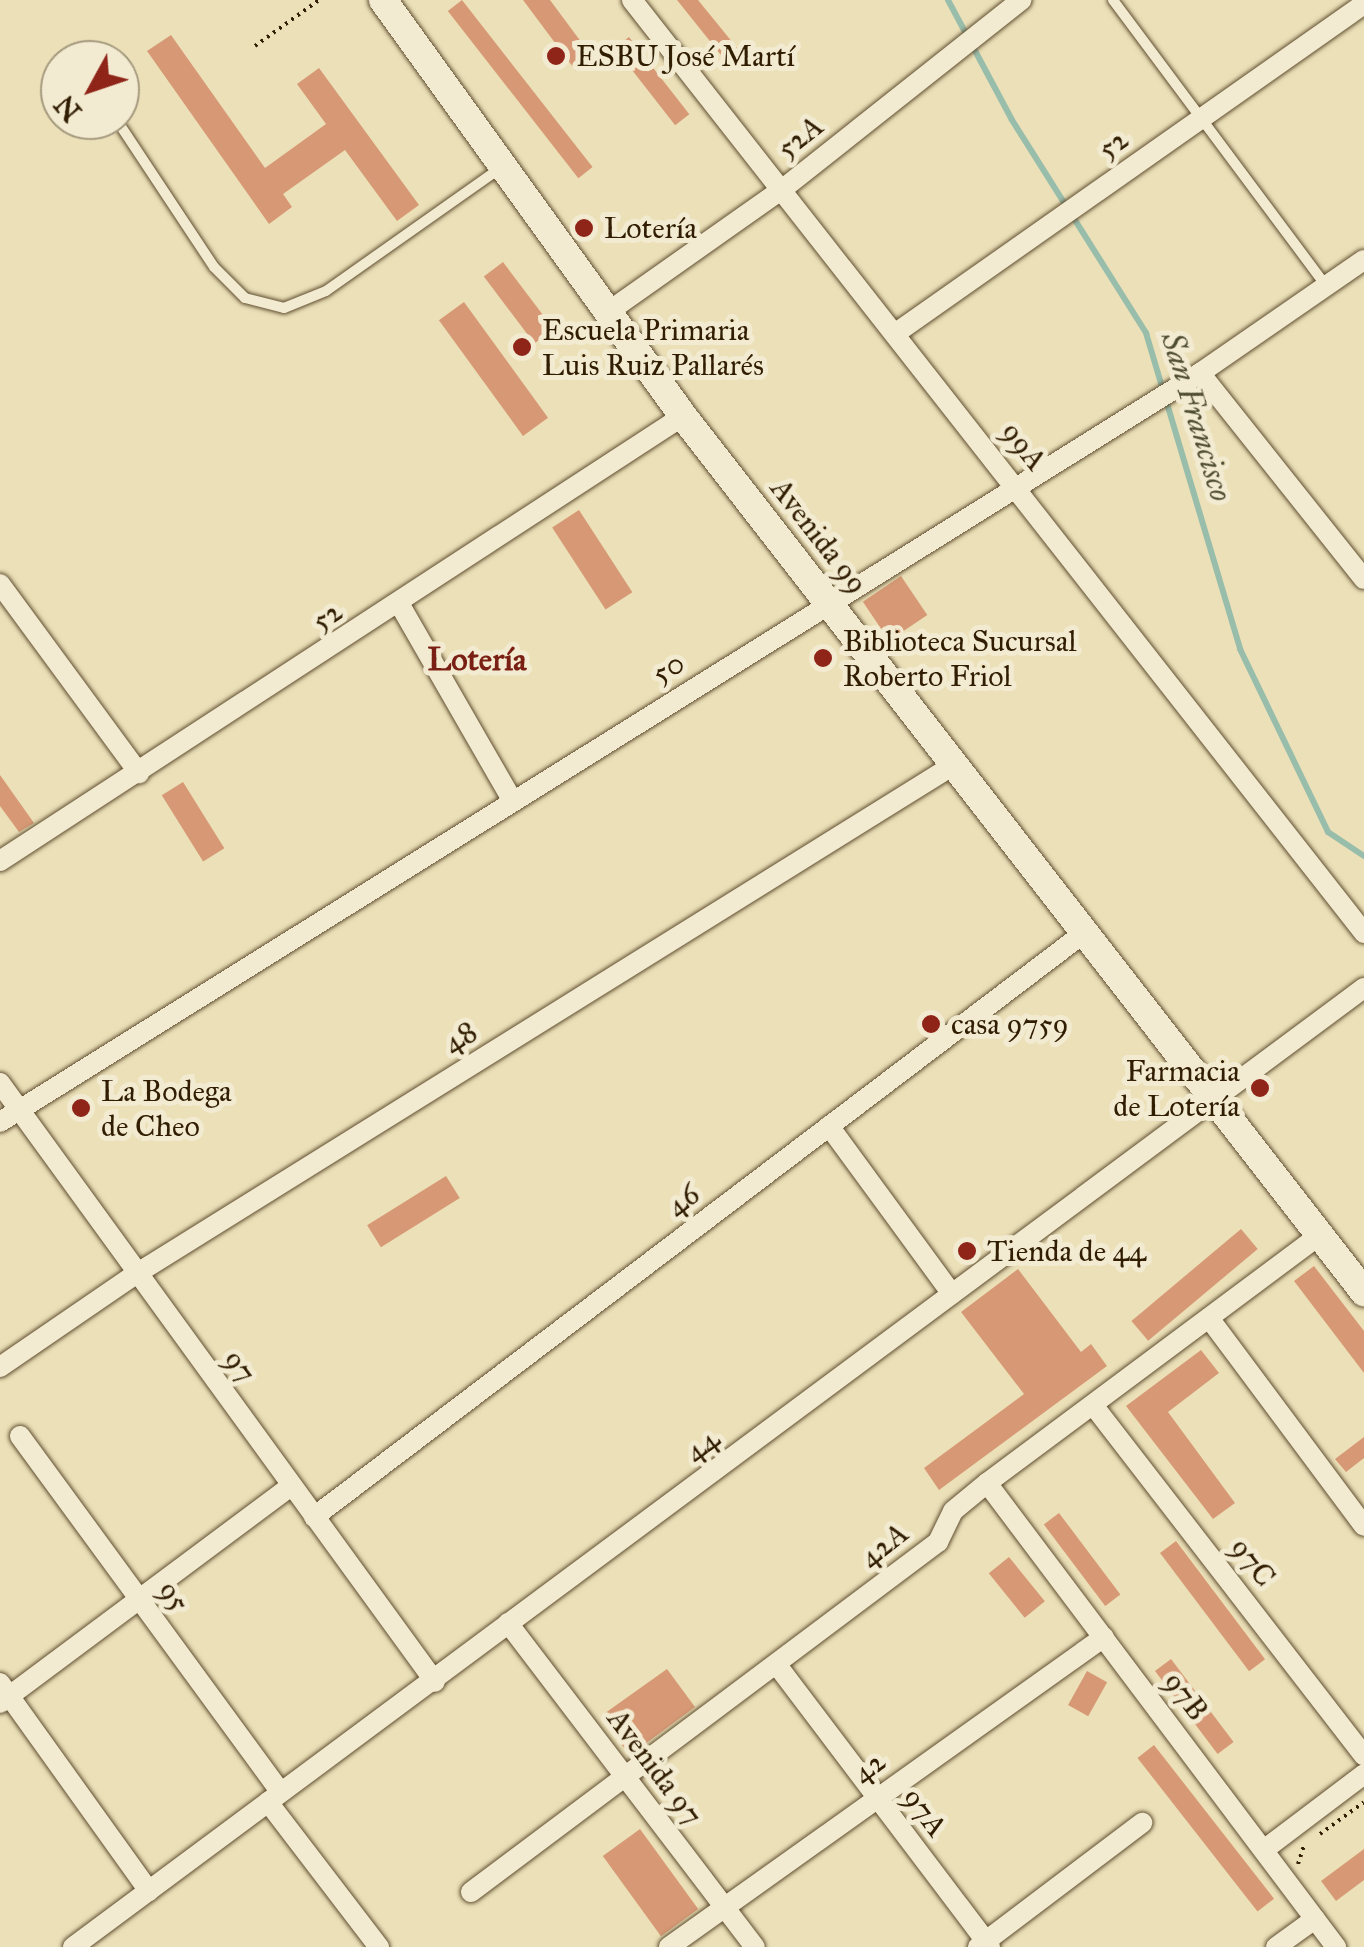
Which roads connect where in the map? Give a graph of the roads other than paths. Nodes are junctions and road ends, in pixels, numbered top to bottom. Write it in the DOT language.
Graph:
graph roads {
  1 [pos="383,0"];
  2 [pos="632,0"];
  3 [pos="1021,0"];
  4 [pos="1113,0"];
  5 [pos="1364,4"];
  6 [pos="1202,118"];
  7 [pos="130,140"];
  8 [pos="503,166"];
  9 [pos="784,188"];
  10 [pos="1364,260"];
  11 [pos="1326,287"];
  12 [pos="608,312"];
  13 [pos="896,333"];
  14 [pos="1200,373"];
  15 [pos="684,416"];
  16 [pos="1016,485"];
  17 [pos="1364,580"];
  18 [pos="0,584"];
  19 [pos="831,602"];
  20 [pos="400,605"];
  21 [pos="955,764"];
  22 [pos="139,773"];
  23 [pos="512,800"];
  24 [pos="0,861"];
  25 [pos="1088,930"];
  26 [pos="1364,933"];
  27 [pos="1364,988"];
  28 [pos="0,1083"];
  29 [pos="1216,1096"];
  30 [pos="19,1110"];
  31 [pos="0,1122"];
  32 [pos="829,1126"];
  33 [pos="1320,1234"];
  34 [pos="136,1274"];
  35 [pos="1364,1292"];
  36 [pos="952,1294"];
  37 [pos="1209,1318"];
  38 [pos="0,1368"];
  39 [pos="1093,1405"];
  40 [pos="20,1436"];
  41 [pos="987,1483"];
  42 [pos="291,1486"];
  43 [pos="314,1517"];
  44 [pos="1364,1526"];
  45 [pos="140,1600"];
  46 [pos="508,1623"];
  47 [pos="1104,1637"];
  48 [pos="777,1665"];
  49 [pos="434,1682"];
  50 [pos="3,1694"];
  51 [pos="1364,1756"];
  52 [pos="1364,1774"];
  53 [pos="625,1777"];
  54 [pos="274,1796"];
  55 [pos="877,1798"];
  56 [pos="1142,1823"];
  57 [pos="1265,1848"];
  58 [pos="150,1891"];
  59 [pos="471,1892"];
  60 [pos="724,1908"];
  61 [pos="1315,1918"];
  62 [pos="984,1945"];
  63 [pos="73,1947"];
  64 [pos="379,1947"];
  65 [pos="669,1947"];
  66 [pos="755,1947"];
  67 [pos="1276,1947"];
  68 [pos="1336,1947"];
  1 -- 8 [label="street, Avenida 99"];
  2 -- 9 [label="street, 99A"];
  3 -- 9 [label="street, 52A"];
  4 -- 6 [label="lane"];
  5 -- 6 [label="street, 52"];
  6 -- 11 [label="lane"];
  6 -- 13 [label="street, 52"];
  7 -- 8 [label="lane"];
  8 -- 12 [label="street, Avenida 99"];
  9 -- 12 [label="street, 52A"];
  9 -- 13 [label="street, 99A"];
  10 -- 11 [label="street, 50"];
  11 -- 14 [label="street, 50"];
  12 -- 15 [label="street, Avenida 99"];
  13 -- 16 [label="street, 99A"];
  14 -- 16 [label="street, 50"];
  14 -- 17 [label="street"];
  15 -- 19 [label="street, Avenida 99"];
  15 -- 20 [label="street, 52"];
  16 -- 19 [label="street, 50"];
  16 -- 26 [label="street, 99A"];
  18 -- 22 [label="street"];
  19 -- 21 [label="street, Avenida 99"];
  19 -- 23 [label="street, 50"];
  20 -- 22 [label="street, 52"];
  20 -- 23 [label="street"];
  21 -- 25 [label="street, Avenida 99"];
  21 -- 34 [label="street, 48"];
  22 -- 24 [label="street, 52"];
  23 -- 30 [label="street, 50"];
  25 -- 29 [label="street, Avenida 99"];
  25 -- 32 [label="street, 46"];
  27 -- 29 [label="street, 44"];
  28 -- 30 [label="street, 97"];
  29 -- 33 [label="street, Avenida 99"];
  29 -- 36 [label="street, 44"];
  30 -- 31 [label="street, 50"];
  30 -- 34 [label="street, 97"];
  32 -- 36 [label="street"];
  32 -- 43 [label="street, 46"];
  33 -- 35 [label="street, Avenida 99"];
  33 -- 37 [label="street, 42A"];
  34 -- 38 [label="street, 48"];
  34 -- 42 [label="street, 97"];
  36 -- 46 [label="street, 44"];
  37 -- 39 [label="street, 42A"];
  37 -- 44 [label="street"];
  39 -- 41 [label="street, 42A"];
  39 -- 51 [label="street, 97C"];
  40 -- 45 [label="street, 95"];
  41 -- 47 [label="street, 97B"];
  41 -- 48 [label="street, 42A"];
  42 -- 43 [label="street, 97"];
  42 -- 45 [label="street"];
  43 -- 49 [label="street, 97"];
  45 -- 50 [label="street"];
  45 -- 54 [label="street, 95"];
  46 -- 49 [label="street, 44"];
  46 -- 53 [label="street, Avenida 97"];
  47 -- 55 [label="street, 42"];
  47 -- 57 [label="street, 97B"];
  48 -- 53 [label="street, 42A"];
  48 -- 55 [label="street, 97A"];
  49 -- 54 [label="street, 44"];
  50 -- 58 [label="street"];
  52 -- 57 [label="street"];
  53 -- 59 [label="street, 42A"];
  53 -- 60 [label="street, Avenida 97"];
  54 -- 58 [label="street, 44"];
  54 -- 64 [label="street, 95"];
  55 -- 60 [label="street, 42"];
  55 -- 62 [label="street, 97A"];
  56 -- 62 [label="street"];
  57 -- 61 [label="street, 97B"];
  58 -- 63 [label="street, 44"];
  60 -- 65 [label="street, 42"];
  60 -- 66 [label="street, Avenida 97"];
  61 -- 67 [label="street"];
  61 -- 68 [label="street, 97B"];
}
